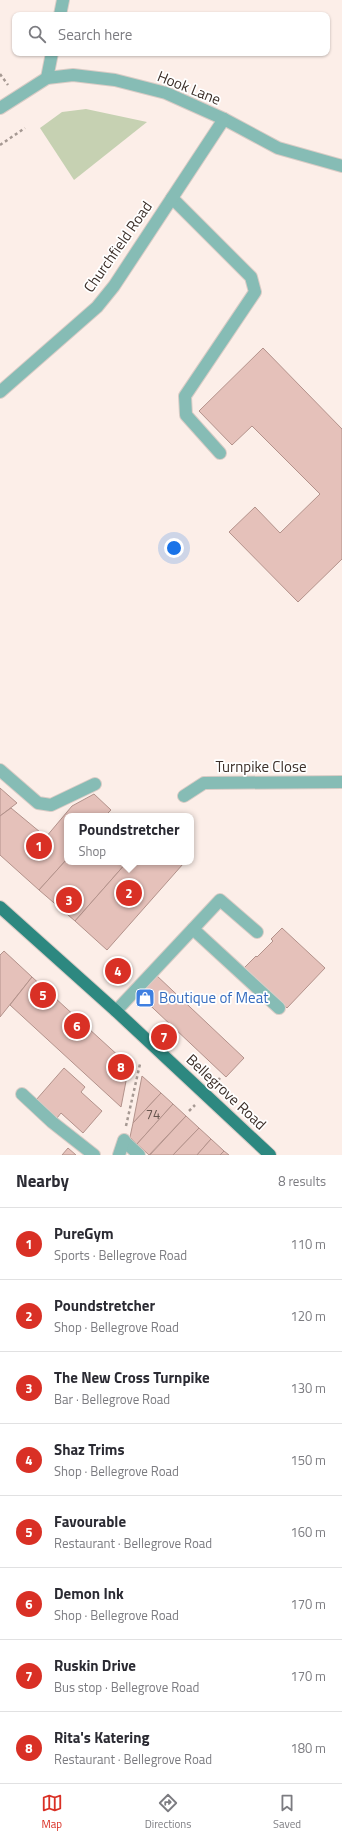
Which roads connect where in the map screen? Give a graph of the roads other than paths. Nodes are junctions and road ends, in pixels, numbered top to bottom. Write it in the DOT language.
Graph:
graph roads {
  1 [pos="63,0"];
  2 [pos="61,12"];
  3 [pos="51,56"];
  4 [pos="47,78"];
  5 [pos="0,108"];
  6 [pos="224,119"];
  7 [pos="342,166"];
  8 [pos="172,198"];
  9 [pos="0,392"];
  10 [pos="220,453"];
  11 [pos="0,770"];
  12 [pos="342,782"];
  13 [pos="95,784"];
  14 [pos="184,796"];
  15 [pos="0,907"];
  16 [pos="193,929"];
  17 [pos="257,932"];
  18 [pos="279,1008"];
  19 [pos="116,1011"];
  20 [pos="22,1094"];
  21 [pos="94,1155"];
  22 [pos="119,1155"];
  23 [pos="139,1155"];
  24 [pos="270,1155"];
  1 -- 2 [label="street"];
  3 -- 4 [label="street"];
  4 -- 5 [label="street, Hook Lane"];
  4 -- 6 [label="street, Hook Lane"];
  6 -- 7 [label="street, Hook Lane"];
  6 -- 8 [label="street, Churchfield Road"];
  8 -- 9 [label="street, Churchfield Road"];
  8 -- 10 [label="street"];
  11 -- 13 [label="street"];
  12 -- 14 [label="street, Turnpike Close"];
  15 -- 19 [label="main road, Bellegrove Road"];
  16 -- 17 [label="street"];
  16 -- 18 [label="street"];
  16 -- 19 [label="street"];
  19 -- 24 [label="main road, Bellegrove Road"];
  20 -- 21 [label="street"];
  22 -- 23 [label="street"];
}
